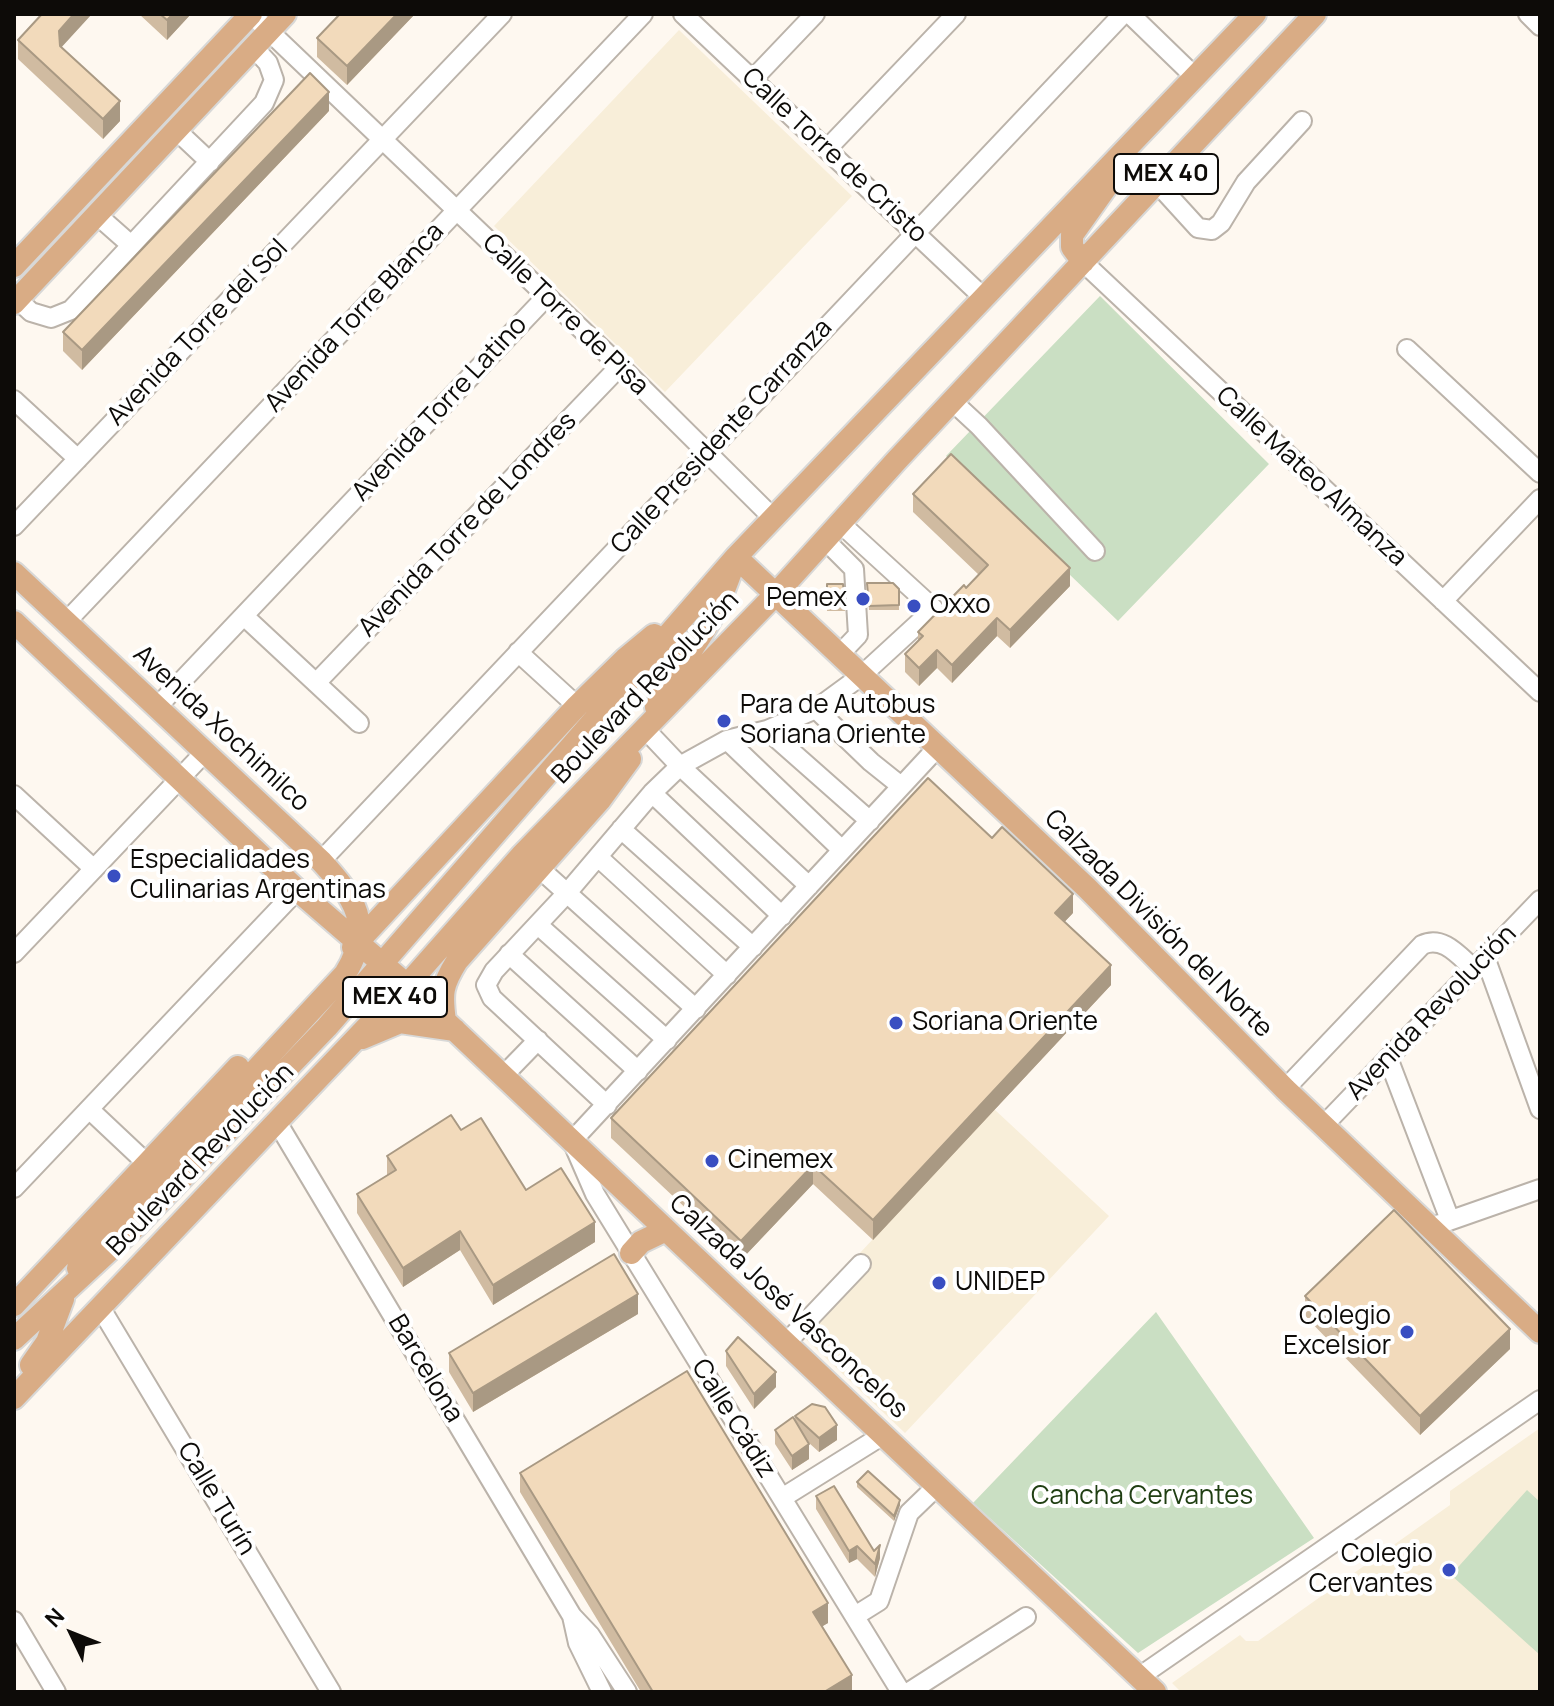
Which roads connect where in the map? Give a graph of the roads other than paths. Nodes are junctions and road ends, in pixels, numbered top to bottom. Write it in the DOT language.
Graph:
graph roads {
  1 [pos="251,14"];
  2 [pos="285,14"];
  3 [pos="502,14"];
  4 [pos="643,14"];
  5 [pos="683,14"];
  6 [pos="815,14"];
  7 [pos="956,14"];
  8 [pos="1123,14"];
  9 [pos="1130,14"];
  10 [pos="1255,14"];
  11 [pos="1315,14"];
  12 [pos="1528,14"];
  13 [pos="1540,26"];
  14 [pos="269,47"];
  15 [pos="1195,77"];
  16 [pos="753,79"];
  17 [pos="1302,121"];
  18 [pos="176,130"];
  19 [pos="382,139"];
  20 [pos="1132,143"];
  21 [pos="827,149"];
  22 [pos="210,162"];
  23 [pos="1157,183"];
  24 [pos="457,210"];
  25 [pos="97,215"];
  26 [pos="916,232"];
  27 [pos="131,245"];
  28 [pos="1083,262"];
  29 [pos="14,266"];
  30 [pos="547,296"];
  31 [pos="984,298"];
  32 [pos="16,301"];
  33 [pos="1407,349"];
  34 [pos="620,366"];
  35 [pos="14,400"];
  36 [pos="952,401"];
  37 [pos="706,454"];
  38 [pos="78,459"];
  39 [pos="1540,473"];
  40 [pos="1540,499"];
  41 [pos="773,518"];
  42 [pos="840,523"];
  43 [pos="14,526"];
  44 [pos="825,540"];
  45 [pos="1095,551"];
  46 [pos="736,557"];
  47 [pos="14,573"];
  48 [pos="775,595"];
  49 [pos="1443,601"];
  50 [pos="690,610"];
  51 [pos="244,616"];
  52 [pos="14,622"];
  53 [pos="66,622"];
  54 [pos="518,652"];
  55 [pos="839,655"];
  56 [pos="861,676"];
  57 [pos="316,683"];
  58 [pos="1540,692"];
  59 [pos="577,706"];
  60 [pos="157,707"];
  61 [pos="816,709"];
  62 [pos="359,723"];
  63 [pos="645,729"];
  64 [pos="767,730"];
  65 [pos="727,740"];
  66 [pos="937,748"];
  67 [pos="205,752"];
  68 [pos="680,766"];
  69 [pos="179,779"];
  70 [pos="901,786"];
  71 [pos="652,793"];
  72 [pos="14,795"];
  73 [pos="870,821"];
  74 [pos="621,829"];
  75 [pos="842,850"];
  76 [pos="598,857"];
  77 [pos="321,861"];
  78 [pos="539,868"];
  79 [pos="94,869"];
  80 [pos="809,886"];
  81 [pos="297,890"];
  82 [pos="567,893"];
  83 [pos="1540,900"];
  84 [pos="782,916"];
  85 [pos="538,925"];
  86 [pos="358,942"];
  87 [pos="753,947"];
  88 [pos="14,953"];
  89 [pos="509,954"];
  90 [pos="383,962"];
  91 [pos="1479,963"];
  92 [pos="727,975"];
  93 [pos="407,985"];
  94 [pos="696,1009"];
  95 [pos="450,1026"];
  96 [pos="538,1040"];
  97 [pos="667,1040"];
  98 [pos="350,1044"];
  99 [pos="1388,1058"];
  100 [pos="638,1071"];
  101 [pos="503,1076"];
  102 [pos="1285,1089"];
  103 [pos="607,1105"];
  104 [pos="89,1109"];
  105 [pos="1540,1109"];
  106 [pos="277,1122"];
  107 [pos="1323,1126"];
  108 [pos="572,1141"];
  109 [pos="153,1170"];
  110 [pos="14,1188"];
  111 [pos="1540,1189"];
  112 [pos="1440,1224"];
  113 [pos="666,1230"];
  114 [pos="631,1253"];
  115 [pos="861,1264"];
  116 [pos="65,1294"];
  117 [pos="14,1305"];
  118 [pos="100,1307"];
  119 [pos="1537,1325"];
  120 [pos="14,1339"];
  121 [pos="786,1343"];
  122 [pos="14,1395"];
  123 [pos="1540,1400"];
  124 [pos="883,1435"];
  125 [pos="937,1486"];
  126 [pos="782,1498"];
  127 [pos="572,1616"];
  128 [pos="855,1616"];
  129 [pos="1026,1617"];
  130 [pos="14,1621"];
  131 [pos="1147,1684"];
  132 [pos="597,1691"];
  133 [pos="56,1692"];
  134 [pos="331,1692"];
  135 [pos="627,1692"];
  136 [pos="901,1692"];
  137 [pos="909,1692"];
  1 -- 14 [label="street, Calle Torre de Pisa"];
  1 -- 29 [label="main road"];
  2 -- 14 [label="main road"];
  3 -- 19 [label="street, Avenida Torre del Sol"];
  4 -- 24 [label="street, Avenida Torre Blanca"];
  5 -- 16 [label="street, Calle Torre de Cristo"];
  6 -- 16 [label="street"];
  7 -- 21 [label="street"];
  8 -- 26 [label="street, Calle Presidente Carranza"];
  9 -- 15 [label="street"];
  10 -- 15 [label="main road, MEX 40"];
  11 -- 23 [label="main road, Boulevard Revolución / MEX 40"];
  12 -- 13 [label="street"];
  14 -- 18 [label="main road"];
  14 -- 19 [label="street, Calle Torre de Pisa"];
  14 -- 22 [label="street"];
  15 -- 20 [label="main road, MEX 40"];
  16 -- 21 [label="street, Calle Torre de Cristo"];
  17 -- 23 [label="street"];
  18 -- 22 [label="street"];
  18 -- 25 [label="main road"];
  19 -- 24 [label="street, Calle Torre de Pisa"];
  19 -- 38 [label="street, Avenida Torre del Sol"];
  20 -- 28 [label="main road"];
  20 -- 31 [label="main road, MEX 40"];
  21 -- 26 [label="street, Calle Torre de Cristo"];
  22 -- 27 [label="street"];
  23 -- 28 [label="main road, Boulevard Revolución / MEX 40"];
  24 -- 30 [label="street, Calle Torre de Pisa"];
  24 -- 53 [label="street, Avenida Torre Blanca"];
  25 -- 27 [label="street"];
  25 -- 32 [label="main road"];
  26 -- 31 [label="street, Calle Torre de Cristo"];
  26 -- 37 [label="street, Calle Presidente Carranza"];
  27 -- 32 [label="street"];
  28 -- 36 [label="main road, Boulevard Revolución / MEX 40"];
  28 -- 49 [label="street, Calle Mateo Almanza"];
  30 -- 34 [label="street, Calle Torre de Pisa"];
  30 -- 51 [label="street, Avenida Torre Latino"];
  31 -- 41 [label="main road, MEX 40"];
  33 -- 39 [label="street"];
  34 -- 37 [label="street, Calle Torre de Pisa"];
  34 -- 57 [label="street, Avenida Torre de Londres"];
  35 -- 38 [label="street"];
  36 -- 42 [label="main road, Boulevard Revolución / MEX 40"];
  36 -- 45 [label="street"];
  37 -- 41 [label="street, Calle Torre de Pisa"];
  37 -- 54 [label="street, Calle Presidente Carranza"];
  38 -- 43 [label="street, Avenida Torre del Sol"];
  40 -- 49 [label="street"];
  41 -- 46 [label="main road, MEX 40"];
  42 -- 44 [label="main road, Boulevard Revolución / MEX 40"];
  42 -- 56 [label="street"];
  44 -- 48 [label="main road, Boulevard Revolución / MEX 40"];
  44 -- 55 [label="street"];
  46 -- 48 [label="main road, Calzada División del Norte"];
  46 -- 50 [label="main road, MEX 40"];
  46 -- 63 [label="main road"];
  47 -- 53 [label="main road, Avenida Xochimilco"];
  48 -- 55 [label="main road, Calzada División del Norte"];
  48 -- 63 [label="main road, Boulevard Revolución / MEX 40"];
  49 -- 58 [label="street, Calle Mateo Almanza"];
  50 -- 59 [label="main road"];
  50 -- 90 [label="main road, MEX 40"];
  51 -- 57 [label="street"];
  51 -- 60 [label="street, Avenida Torre Latino"];
  52 -- 69 [label="main road"];
  53 -- 60 [label="main road, Avenida Xochimilco"];
  54 -- 59 [label="street"];
  54 -- 77 [label="street, Calle Presidente Carranza"];
  55 -- 56 [label="main road, Calzada División del Norte"];
  56 -- 61 [label="street"];
  56 -- 66 [label="main road, Calzada División del Norte"];
  57 -- 62 [label="street"];
  59 -- 86 [label="main road"];
  60 -- 67 [label="main road, Avenida Xochimilco"];
  61 -- 64 [label="street"];
  61 -- 70 [label="street"];
  63 -- 68 [label="street"];
  63 -- 78 [label="main road"];
  63 -- 93 [label="main road, Boulevard Revolución / MEX 40"];
  64 -- 65 [label="street"];
  64 -- 73 [label="street"];
  65 -- 68 [label="street"];
  65 -- 75 [label="street"];
  66 -- 70 [label="street"];
  66 -- 102 [label="main road, Calzada División del Norte"];
  67 -- 69 [label="street"];
  67 -- 77 [label="main road, Avenida Xochimilco"];
  68 -- 71 [label="street"];
  68 -- 80 [label="street"];
  69 -- 79 [label="street"];
  69 -- 81 [label="main road"];
  70 -- 73 [label="street"];
  71 -- 74 [label="street"];
  71 -- 84 [label="street"];
  72 -- 79 [label="street"];
  73 -- 75 [label="street"];
  74 -- 76 [label="street"];
  74 -- 87 [label="street"];
  75 -- 80 [label="street"];
  76 -- 82 [label="street"];
  76 -- 92 [label="street"];
  77 -- 86 [label="main road, Avenida Xochimilco"];
  78 -- 82 [label="street"];
  78 -- 95 [label="main road"];
  79 -- 88 [label="street"];
  80 -- 84 [label="street"];
  81 -- 86 [label="main road"];
  81 -- 104 [label="street"];
  82 -- 85 [label="street"];
  82 -- 94 [label="street"];
  83 -- 91 [label="street, Avenida Revolución"];
  84 -- 87 [label="street"];
  85 -- 89 [label="street"];
  85 -- 97 [label="street"];
  86 -- 90 [label="main road"];
  86 -- 109 [label="main road"];
  87 -- 92 [label="street"];
  89 -- 96 [label="street"];
  89 -- 100 [label="street"];
  90 -- 93 [label="main road, Calzada José Vasconcelos"];
  90 -- 116 [label="main road, MEX 40"];
  91 -- 99 [label="street, Avenida Revolución"];
  91 -- 102 [label="street"];
  91 -- 105 [label="street"];
  92 -- 94 [label="street"];
  93 -- 95 [label="main road, Calzada José Vasconcelos"];
  93 -- 98 [label="main road, Boulevard Revolución / MEX 40"];
  94 -- 97 [label="street"];
  95 -- 98 [label="main road"];
  95 -- 101 [label="main road, Calzada José Vasconcelos"];
  96 -- 101 [label="street"];
  96 -- 103 [label="street"];
  97 -- 100 [label="street"];
  98 -- 106 [label="main road, Boulevard Revolución / MEX 40"];
  99 -- 107 [label="street, Avenida Revolución"];
  99 -- 112 [label="street"];
  100 -- 103 [label="street"];
  101 -- 108 [label="main road, Calzada José Vasconcelos"];
  102 -- 107 [label="main road, Calzada División del Norte"];
  103 -- 108 [label="street"];
  104 -- 109 [label="street"];
  104 -- 110 [label="street"];
  106 -- 118 [label="main road, Boulevard Revolución / MEX 40"];
  106 -- 127 [label="street, Barcelona"];
  107 -- 112 [label="main road, Calzada División del Norte"];
  108 -- 113 [label="main road, Calzada José Vasconcelos"];
  108 -- 114 [label="street, Calle Cádiz"];
  109 -- 116 [label="main road"];
  109 -- 117 [label="main road"];
  111 -- 112 [label="street"];
  112 -- 119 [label="main road, Calzada División del Norte"];
  113 -- 114 [label="main road"];
  113 -- 121 [label="main road, Calzada José Vasconcelos"];
  114 -- 126 [label="street, Calle Cádiz"];
  115 -- 121 [label="street"];
  116 -- 120 [label="main road, MEX 40"];
  116 -- 122 [label="main road"];
  118 -- 122 [label="main road, Boulevard Revolución / MEX 40"];
  118 -- 134 [label="street, Calle Turín"];
  121 -- 124 [label="main road, Calzada José Vasconcelos"];
  123 -- 131 [label="street"];
  124 -- 125 [label="main road, Calzada José Vasconcelos"];
  124 -- 126 [label="street"];
  125 -- 128 [label="street"];
  125 -- 131 [label="main road, Calzada José Vasconcelos"];
  126 -- 128 [label="street, Calle Cádiz"];
  127 -- 132 [label="street, Barcelona"];
  127 -- 135 [label="street, Barcelona"];
  128 -- 136 [label="street, Calle Cádiz"];
  129 -- 137 [label="street"];
  130 -- 133 [label="street"];
}
